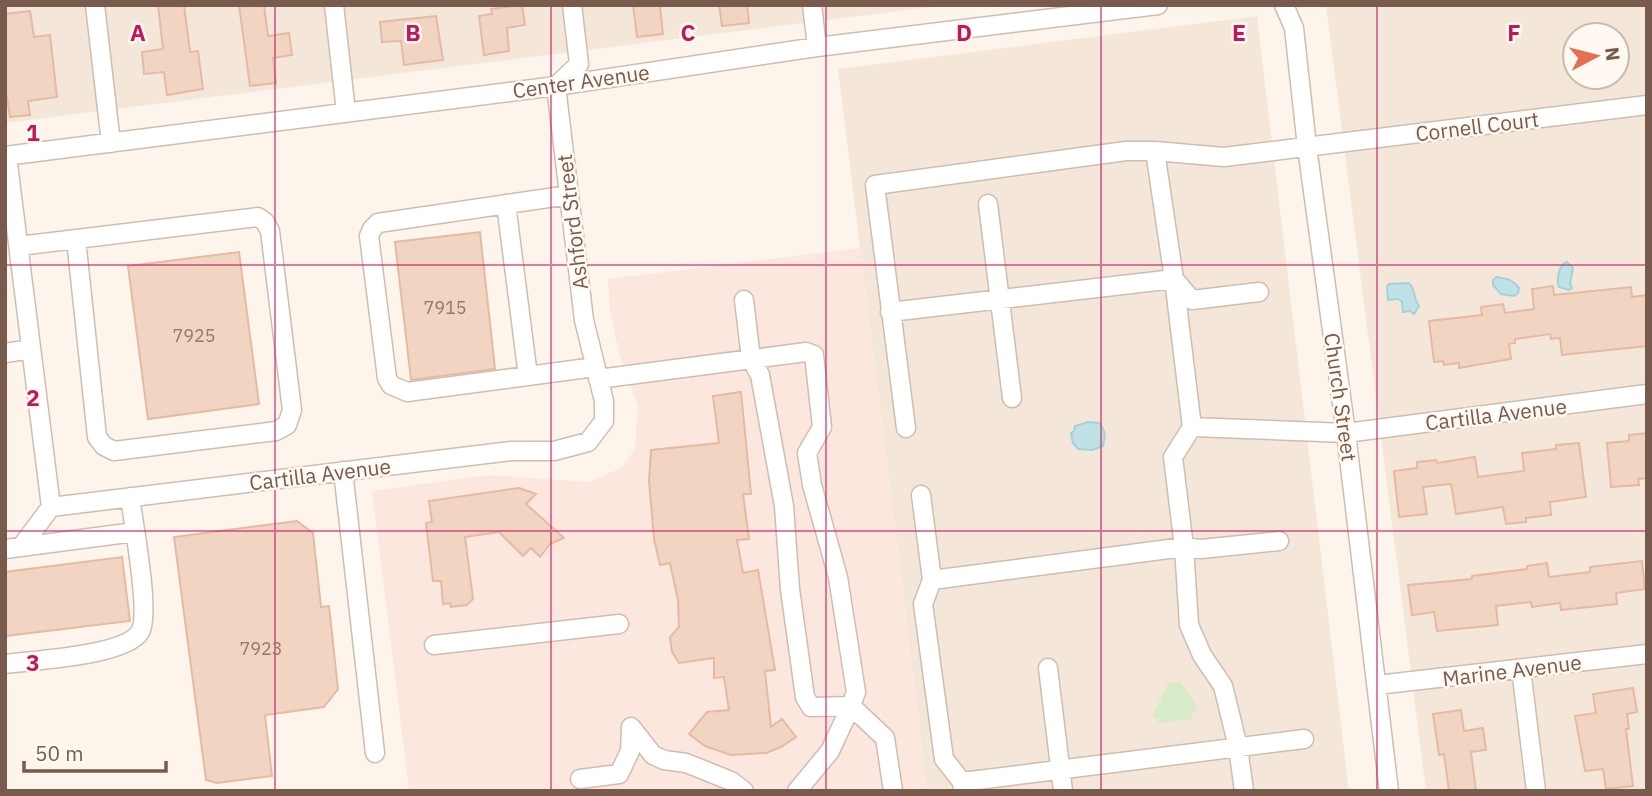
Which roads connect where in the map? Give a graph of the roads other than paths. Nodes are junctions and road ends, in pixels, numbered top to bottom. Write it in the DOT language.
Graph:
graph roads {
  1 [pos="95,5"];
  2 [pos="334,5"];
  3 [pos="572,5"];
  4 [pos="812,5"];
  5 [pos="1158,5"];
  6 [pos="1284,5"];
  7 [pos="817,47"];
  8 [pos="556,86"];
  9 [pos="1647,105"];
  10 [pos="346,112"];
  11 [pos="111,143"];
  12 [pos="1307,147"];
  13 [pos="1155,151"];
  14 [pos="6,156"];
  15 [pos="569,195"];
  16 [pos="988,204"];
  17 [pos="506,205"];
  18 [pos="76,239"];
  19 [pos="14,241"];
  20 [pos="1174,279"];
  21 [pos="1259,292"];
  22 [pos="1000,299"];
  23 [pos="744,300"];
  24 [pos="890,312"];
  25 [pos="31,349"];
  26 [pos="5,353"];
  27 [pos="751,359"];
  28 [pos="596,373"];
  29 [pos="528,376"];
  30 [pos="1647,394"];
  31 [pos="1012,398"];
  32 [pos="1192,427"];
  33 [pos="905,428"];
  34 [pos="1346,433"];
  35 [pos="588,442"];
  36 [pos="343,471"];
  37 [pos="921,495"];
  38 [pos="130,497"];
  39 [pos="51,507"];
  40 [pos="135,532"];
  41 [pos="1279,541"];
  42 [pos="1184,547"];
  43 [pos="13,548"];
  44 [pos="932,580"];
  45 [pos="619,624"];
  46 [pos="434,645"];
  47 [pos="1647,654"];
  48 [pos="5,664"];
  49 [pos="1048,668"];
  50 [pos="1521,669"];
  51 [pos="1377,684"];
  52 [pos="851,706"];
  53 [pos="1304,739"];
  54 [pos="1238,747"];
  55 [pos="375,753"];
  56 [pos="1060,769"];
  57 [pos="580,779"];
  58 [pos="962,786"];
  59 [pos="744,791"];
  60 [pos="797,791"];
  61 [pos="893,791"];
  62 [pos="1063,791"];
  63 [pos="1244,791"];
  64 [pos="1389,791"];
  65 [pos="1536,791"];
  1 -- 11 [label="street"];
  2 -- 10 [label="street"];
  3 -- 8 [label="street"];
  4 -- 7 [label="street"];
  5 -- 7 [label="street, Center Avenue"];
  6 -- 12 [label="street, Church Street"];
  7 -- 8 [label="street, Center Avenue"];
  8 -- 10 [label="street, Center Avenue"];
  8 -- 15 [label="street, Ashford Street"];
  9 -- 12 [label="street, Cornell Court"];
  10 -- 11 [label="street, Center Avenue"];
  11 -- 14 [label="street, Center Avenue"];
  12 -- 13 [label="street, Cornell Court"];
  12 -- 34 [label="street, Church Street"];
  13 -- 20 [label="street"];
  13 -- 24 [label="street, Cornell Court"];
  14 -- 19 [label="street"];
  15 -- 17 [label="street"];
  15 -- 28 [label="street, Ashford Street"];
  16 -- 22 [label="street"];
  17 -- 29 [label="street"];
  17 -- 29 [label="street"];
  18 -- 18 [label="street"];
  18 -- 19 [label="street"];
  19 -- 25 [label="street"];
  20 -- 21 [label="street"];
  20 -- 22 [label="street"];
  20 -- 32 [label="street"];
  22 -- 24 [label="street"];
  22 -- 31 [label="street"];
  23 -- 27 [label="street"];
  24 -- 33 [label="street"];
  25 -- 26 [label="street"];
  25 -- 39 [label="street"];
  27 -- 28 [label="street"];
  27 -- 52 [label="street"];
  27 -- 52 [label="street"];
  28 -- 29 [label="street"];
  28 -- 35 [label="street, Ashford Street"];
  30 -- 34 [label="street, Cartilla Avenue"];
  32 -- 34 [label="street, Cartilla Avenue"];
  32 -- 42 [label="street"];
  34 -- 51 [label="street, Church Street"];
  35 -- 36 [label="street, Cartilla Avenue"];
  36 -- 38 [label="street, Cartilla Avenue"];
  36 -- 55 [label="street"];
  37 -- 44 [label="street"];
  38 -- 39 [label="street, Cartilla Avenue"];
  38 -- 40 [label="street"];
  39 -- 43 [label="street"];
  40 -- 43 [label="street"];
  40 -- 48 [label="street"];
  41 -- 42 [label="street"];
  42 -- 44 [label="street"];
  42 -- 54 [label="street"];
  44 -- 58 [label="street"];
  45 -- 46 [label="street"];
  47 -- 50 [label="street, Marine Avenue"];
  49 -- 56 [label="street"];
  50 -- 51 [label="street, Marine Avenue"];
  50 -- 65 [label="street"];
  51 -- 64 [label="street, Church Street"];
  52 -- 60 [label="street"];
  52 -- 61 [label="street"];
  53 -- 54 [label="street"];
  54 -- 56 [label="street"];
  54 -- 63 [label="street"];
  56 -- 58 [label="street"];
  56 -- 62 [label="street"];
  57 -- 59 [label="street"];
}
